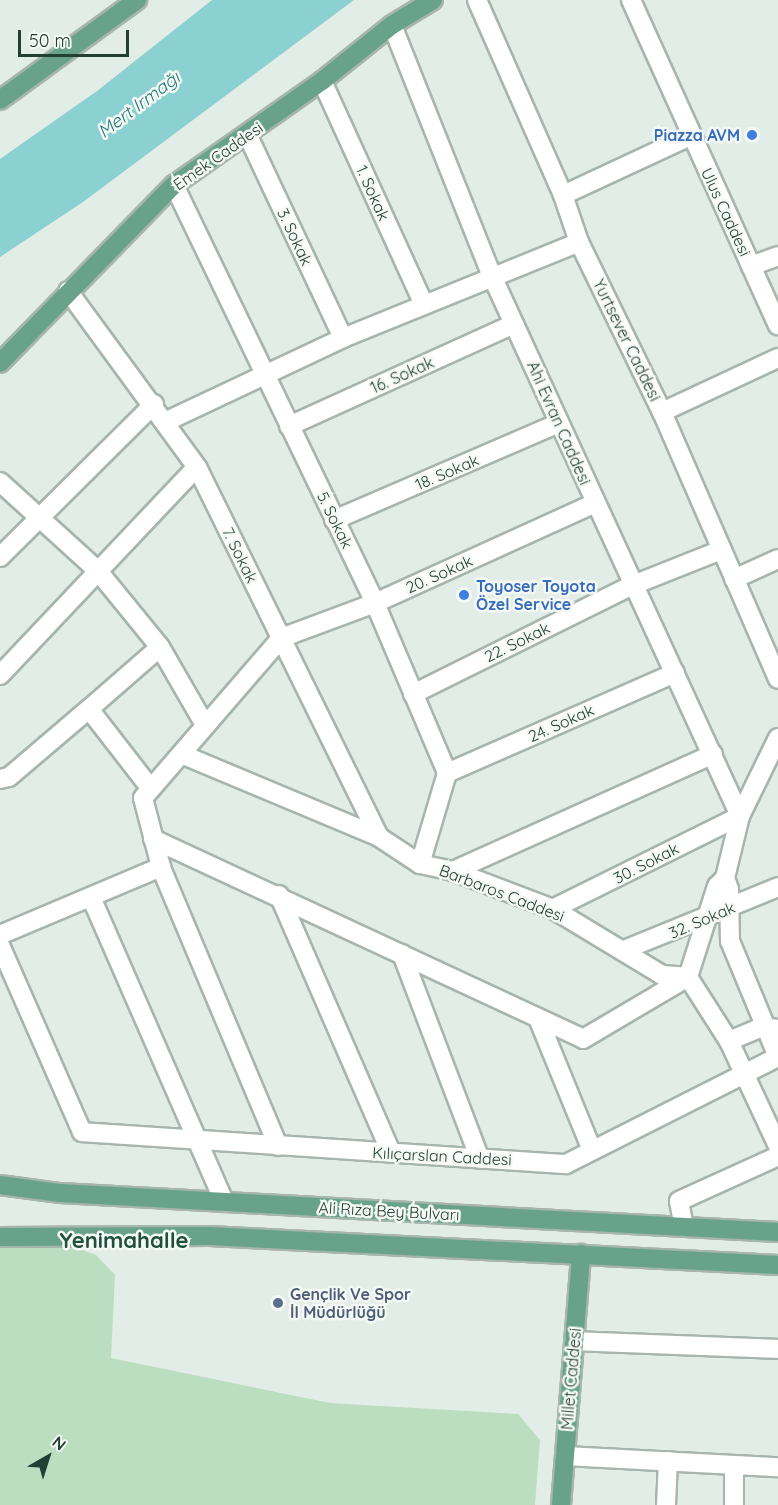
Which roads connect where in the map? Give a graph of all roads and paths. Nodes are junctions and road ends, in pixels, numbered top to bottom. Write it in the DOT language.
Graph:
graph roads {
  1 [pos="136,0"];
  2 [pos="434,0"];
  3 [pos="477,0"];
  4 [pos="631,0"];
  5 [pos="392,25"];
  6 [pos="322,81"];
  7 [pos="0,100"];
  8 [pos="248,136"];
  9 [pos="690,136"];
  10 [pos="174,185"];
  11 [pos="563,195"];
  12 [pos="579,243"];
  13 [pos="778,256"];
  14 [pos="751,266"];
  15 [pos="492,276"];
  16 [pos="68,291"];
  17 [pos="424,305"];
  18 [pos="514,324"];
  19 [pos="778,324"];
  20 [pos="343,338"];
  21 [pos="778,358"];
  22 [pos="0,363"];
  23 [pos="265,375"];
  24 [pos="154,404"];
  25 [pos="662,412"];
  26 [pos="166,421"];
  27 [pos="559,423"];
  28 [pos="289,426"];
  29 [pos="197,467"];
  30 [pos="0,482"];
  31 [pos="595,503"];
  32 [pos="40,517"];
  33 [pos="334,520"];
  34 [pos="722,550"];
  35 [pos="0,557"];
  36 [pos="778,559"];
  37 [pos="98,571"];
  38 [pos="734,579"];
  39 [pos="633,585"];
  40 [pos="375,603"];
  41 [pos="281,638"];
  42 [pos="160,647"];
  43 [pos="776,668"];
  44 [pos="675,673"];
  45 [pos="0,675"];
  46 [pos="413,694"];
  47 [pos="89,709"];
  48 [pos="206,725"];
  49 [pos="778,738"];
  50 [pos="181,754"];
  51 [pos="713,754"];
  52 [pos="447,773"];
  53 [pos="0,779"];
  54 [pos="151,789"];
  55 [pos="740,816"];
  56 [pos="379,837"];
  57 [pos="153,838"];
  58 [pos="420,864"];
  59 [pos="161,867"];
  60 [pos="453,871"];
  61 [pos="725,878"];
  62 [pos="778,887"];
  63 [pos="279,896"];
  64 [pos="91,897"];
  65 [pos="553,909"];
  66 [pos="727,909"];
  67 [pos="708,918"];
  68 [pos="0,934"];
  69 [pos="0,945"];
  70 [pos="624,950"];
  71 [pos="402,954"];
  72 [pos="688,977"];
  73 [pos="538,1018"];
  74 [pos="770,1028"];
  75 [pos="729,1041"];
  76 [pos="778,1057"];
  77 [pos="744,1074"];
  78 [pos="197,1142"];
  79 [pos="278,1146"];
  80 [pos="778,1146"];
  81 [pos="592,1150"];
  82 [pos="391,1154"];
  83 [pos="778,1156"];
  84 [pos="480,1159"];
  85 [pos="0,1185"];
  86 [pos="224,1202"];
  87 [pos="684,1227"];
  88 [pos="778,1232"];
  89 [pos="0,1236"];
  90 [pos="581,1254"];
  91 [pos="778,1265"];
  92 [pos="574,1341"];
  93 [pos="778,1349"];
  94 [pos="565,1456"];
  95 [pos="668,1461"];
  96 [pos="734,1465"];
  97 [pos="778,1467"];
  98 [pos="561,1505"];
  99 [pos="666,1505"];
  100 [pos="734,1505"];
  1 -- 7 [label="main road"];
  2 -- 5 [label="main road, Emek Caddesi"];
  3 -- 11 [label="street, Yurtsever Caddesi"];
  4 -- 9 [label="street, Ulus Caddesi"];
  5 -- 6 [label="main road, Emek Caddesi"];
  5 -- 15 [label="street, Ahi Evran Caddesi"];
  6 -- 8 [label="main road, Emek Caddesi"];
  6 -- 17 [label="street, 1. Sokak"];
  8 -- 10 [label="main road, Emek Caddesi"];
  8 -- 20 [label="street, 3. Sokak"];
  9 -- 11 [label="street"];
  9 -- 14 [label="street, Ulus Caddesi"];
  10 -- 16 [label="main road, Emek Caddesi"];
  10 -- 23 [label="street, 5. Sokak"];
  11 -- 12 [label="street, Yurtsever Caddesi"];
  12 -- 15 [label="street"];
  12 -- 25 [label="street, Yurtsever Caddesi"];
  13 -- 14 [label="street"];
  14 -- 19 [label="street, Ulus Caddesi"];
  15 -- 17 [label="street"];
  15 -- 18 [label="street, Ahi Evran Caddesi"];
  16 -- 22 [label="main road, Emek Caddesi"];
  16 -- 24 [label="street, 7. Sokak"];
  17 -- 20 [label="street"];
  18 -- 27 [label="street, Ahi Evran Caddesi"];
  18 -- 28 [label="street, 16. Sokak"];
  20 -- 23 [label="street"];
  21 -- 25 [label="street"];
  23 -- 26 [label="street"];
  23 -- 28 [label="street, 5. Sokak"];
  24 -- 26 [label="street, 7. Sokak"];
  24 -- 32 [label="street"];
  25 -- 34 [label="street, Yurtsever Caddesi"];
  26 -- 29 [label="street, 7. Sokak"];
  27 -- 31 [label="street, Ahi Evran Caddesi"];
  27 -- 33 [label="street, 18. Sokak"];
  28 -- 33 [label="street, 5. Sokak"];
  29 -- 37 [label="street"];
  29 -- 41 [label="street, 7. Sokak"];
  30 -- 32 [label="street"];
  31 -- 39 [label="street, Ahi Evran Caddesi"];
  31 -- 40 [label="street, 20. Sokak"];
  32 -- 35 [label="street"];
  32 -- 37 [label="street"];
  33 -- 40 [label="street, 5. Sokak"];
  34 -- 38 [label="street, Yurtsever Caddesi"];
  34 -- 39 [label="street, 22. Sokak"];
  36 -- 38 [label="street"];
  37 -- 42 [label="street"];
  37 -- 45 [label="street"];
  38 -- 43 [label="street, Yurtsever Caddesi"];
  39 -- 44 [label="street, Ahi Evran Caddesi"];
  39 -- 46 [label="street, 22. Sokak"];
  40 -- 41 [label="street, 20. Sokak"];
  40 -- 46 [label="street, 5. Sokak"];
  41 -- 48 [label="street"];
  41 -- 56 [label="street, 7. Sokak"];
  42 -- 47 [label="street"];
  42 -- 48 [label="street"];
  44 -- 51 [label="street, Ahi Evran Caddesi"];
  44 -- 52 [label="street, 24. Sokak"];
  46 -- 52 [label="street, 5. Sokak"];
  47 -- 53 [label="street"];
  47 -- 54 [label="street"];
  48 -- 50 [label="street"];
  49 -- 55 [label="street"];
  50 -- 54 [label="street"];
  50 -- 56 [label="street, Barbaros Caddesi"];
  51 -- 55 [label="street, Ahi Evran Caddesi"];
  51 -- 60 [label="street"];
  52 -- 58 [label="street"];
  54 -- 57 [label="street"];
  55 -- 61 [label="street"];
  55 -- 65 [label="street, 30. Sokak"];
  56 -- 58 [label="street, Barbaros Caddesi"];
  57 -- 59 [label="street"];
  57 -- 63 [label="street"];
  58 -- 60 [label="street, Barbaros Caddesi"];
  59 -- 64 [label="street"];
  59 -- 79 [label="street"];
  60 -- 65 [label="street, Barbaros Caddesi"];
  61 -- 66 [label="street"];
  61 -- 67 [label="street"];
  62 -- 66 [label="street, 32. Sokak"];
  63 -- 71 [label="street"];
  63 -- 82 [label="street"];
  64 -- 68 [label="street"];
  64 -- 78 [label="street"];
  65 -- 70 [label="street, Barbaros Caddesi"];
  66 -- 67 [label="street, 32. Sokak"];
  66 -- 74 [label="street"];
  67 -- 70 [label="street, 32. Sokak"];
  67 -- 72 [label="street"];
  69 -- 78 [label="street, Kılıçarslan Caddesi"];
  70 -- 72 [label="street, Barbaros Caddesi"];
  71 -- 73 [label="street"];
  71 -- 84 [label="street"];
  72 -- 73 [label="street"];
  72 -- 75 [label="street"];
  73 -- 81 [label="street"];
  74 -- 75 [label="street"];
  74 -- 76 [label="street"];
  75 -- 77 [label="street"];
  76 -- 77 [label="street, Kılıçarslan Caddesi"];
  77 -- 80 [label="street"];
  77 -- 81 [label="street, Kılıçarslan Caddesi"];
  78 -- 79 [label="street, Kılıçarslan Caddesi"];
  78 -- 86 [label="street"];
  79 -- 82 [label="street, Kılıçarslan Caddesi"];
  81 -- 84 [label="street, Kılıçarslan Caddesi"];
  82 -- 84 [label="street, Kılıçarslan Caddesi"];
  83 -- 87 [label="street"];
  85 -- 86 [label="main road, Ali Rıza Bey Bulvarı"];
  86 -- 87 [label="main road, Ali Rıza Bey Bulvarı"];
  87 -- 88 [label="main road, Ali Rıza Bey Bulvarı"];
  89 -- 90 [label="main road, Ali Rıza Bey Bulvarı"];
  90 -- 91 [label="main road, Ali Rıza Bey Bulvarı"];
  90 -- 92 [label="main road, Millet Caddesi"];
  92 -- 93 [label="street"];
  92 -- 94 [label="main road, Millet Caddesi"];
  94 -- 95 [label="street"];
  94 -- 98 [label="main road, Millet Caddesi"];
  95 -- 96 [label="street"];
  95 -- 99 [label="street"];
  96 -- 97 [label="street"];
  96 -- 100 [label="street"];
}
